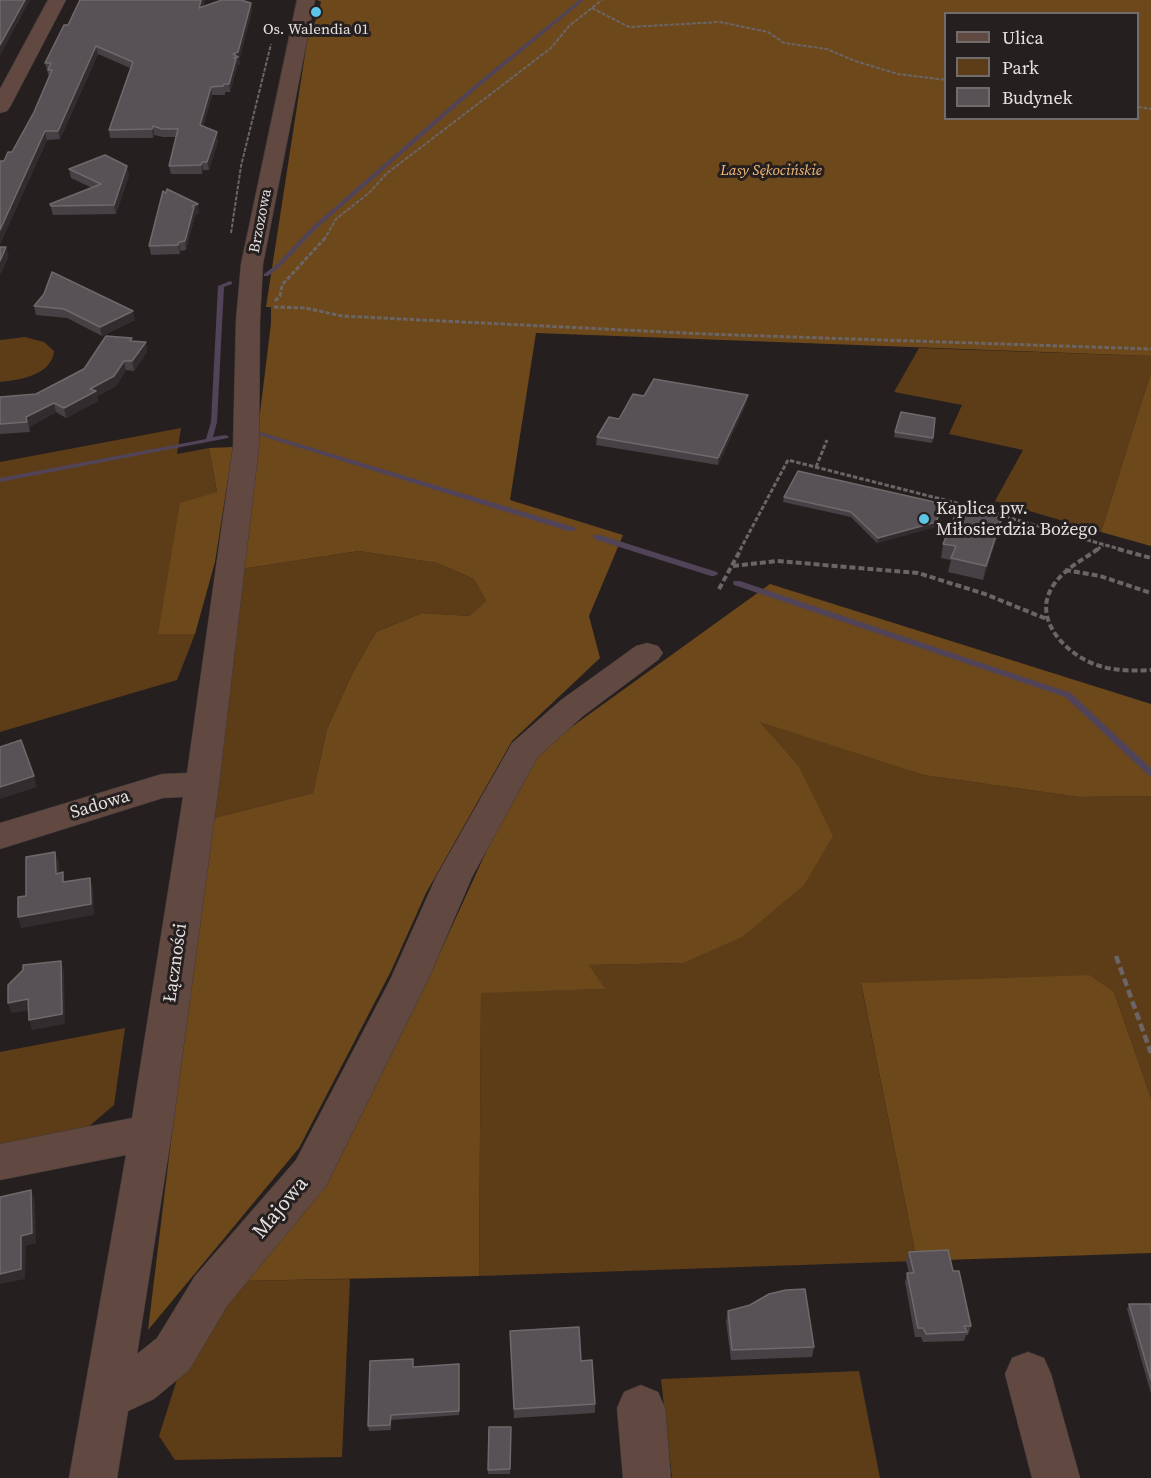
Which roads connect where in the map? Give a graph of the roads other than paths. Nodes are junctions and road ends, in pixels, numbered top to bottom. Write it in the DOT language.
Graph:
graph roads {
  1 [pos="57,0"];
  2 [pos="306,0"];
  3 [pos="0,107"];
  4 [pos="246,446"];
  5 [pos="647,653"];
  6 [pos="202,784"];
  7 [pos="0,836"];
  8 [pos="151,1132"];
  9 [pos="0,1161"];
  10 [pos="1028,1374"];
  11 [pos="106,1397"];
  12 [pos="640,1408"];
  13 [pos="93,1478"];
  14 [pos="647,1478"];
  15 [pos="1056,1478"];
  1 -- 3 [label="street"];
  2 -- 4 [label="street, Brzozowa"];
  4 -- 6 [label="street, Łączności"];
  5 -- 11 [label="street, Majowa"];
  6 -- 7 [label="street, Sadowa"];
  6 -- 8 [label="street, Łączności"];
  8 -- 9 [label="street"];
  8 -- 11 [label="street, Łączności"];
  10 -- 15 [label="street"];
  11 -- 13 [label="street, Łączności"];
  12 -- 14 [label="street"];
}
